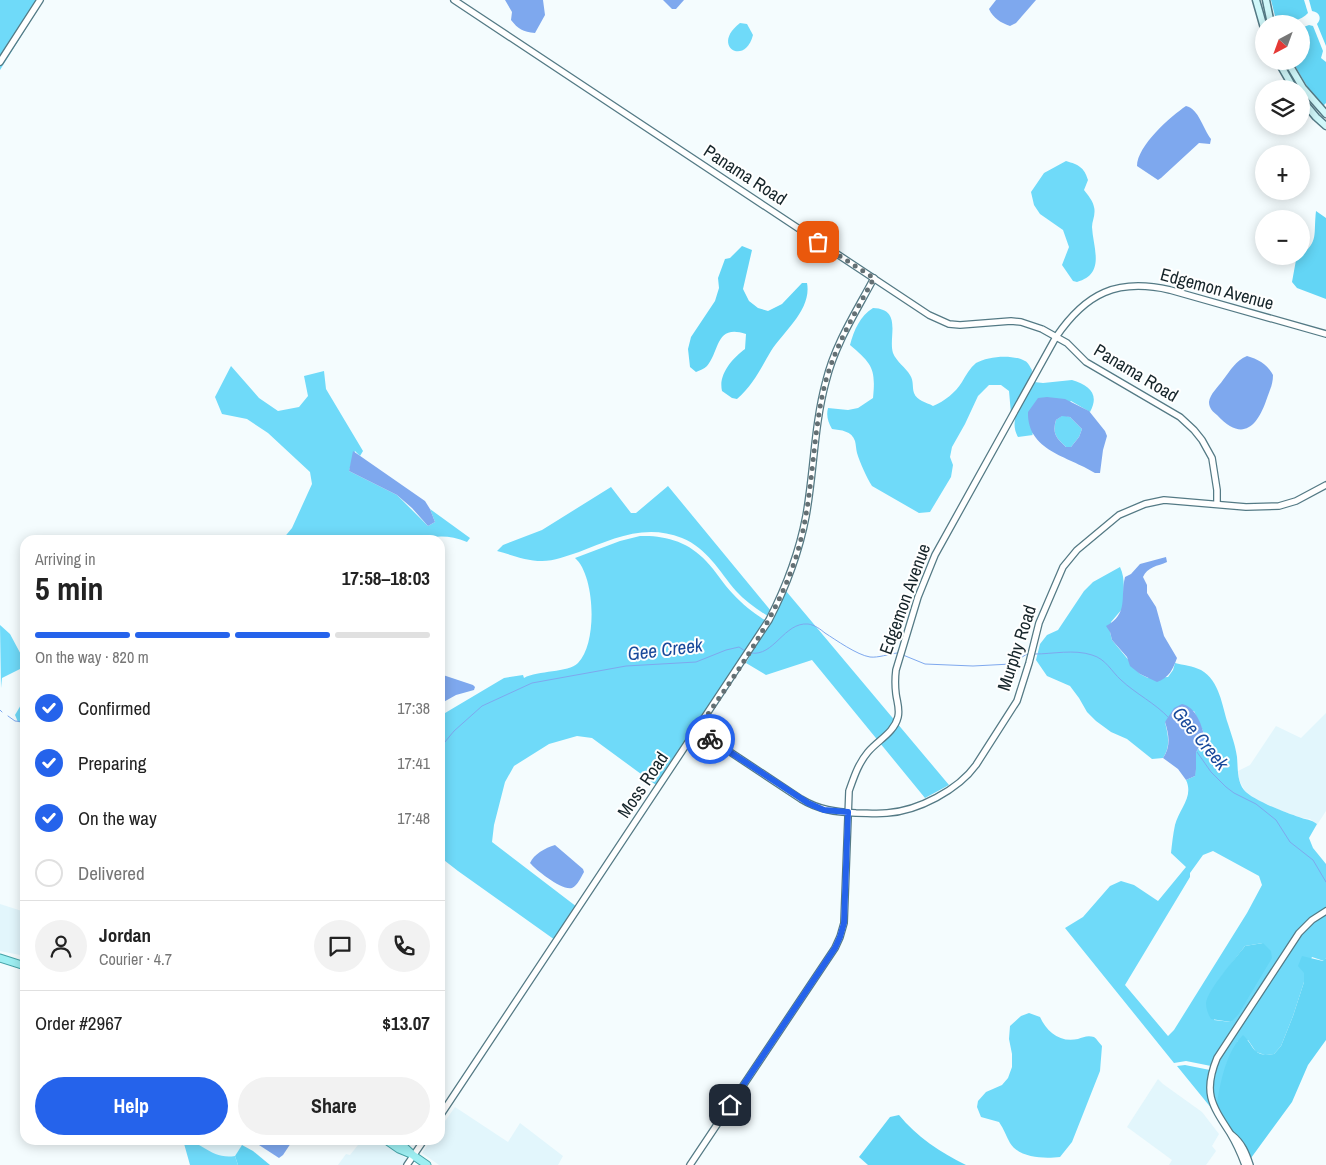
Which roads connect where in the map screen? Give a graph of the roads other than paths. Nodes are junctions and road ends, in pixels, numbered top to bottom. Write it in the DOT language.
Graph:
graph roads {
  1 [pos="40,0"];
  2 [pos="454,0"];
  3 [pos="1256,0"];
  4 [pos="1266,0"];
  5 [pos="1260,15"];
  6 [pos="1269,15"];
  7 [pos="0,62"];
  8 [pos="1292,70"];
  9 [pos="1310,110"];
  10 [pos="1326,114"];
  11 [pos="1326,126"];
  12 [pos="874,278"];
  13 [pos="1326,334"];
  14 [pos="1056,337"];
  15 [pos="1326,485"];
  16 [pos="1217,504"];
  17 [pos="697,730"];
  18 [pos="848,812"];
  19 [pos="1326,911"];
  20 [pos="0,958"];
  21 [pos="20,964"];
  22 [pos="445,1108"];
  23 [pos="1230,1134"];
  24 [pos="393,1145"];
  25 [pos="402,1145"];
  26 [pos="421,1145"];
  27 [pos="414,1156"];
  28 [pos="407,1165"];
  29 [pos="427,1165"];
  30 [pos="690,1165"];
  31 [pos="1245,1165"];
  32 [pos="1250,1165"];
  1 -- 7 [label="street"];
  2 -- 12 [label="street, Panama Road"];
  3 -- 5 [label="main road"];
  4 -- 6 [label="main road"];
  8 -- 10 [label="main road"];
  9 -- 11 [label="main road"];
  12 -- 14 [label="street, Panama Road"];
  12 -- 17 [label="street, Moss Road"];
  13 -- 14 [label="street, Edgemon Avenue"];
  14 -- 16 [label="street, Panama Road"];
  14 -- 18 [label="street, Edgemon Avenue"];
  15 -- 16 [label="street, Murphy Road"];
  16 -- 18 [label="street, Murphy Road"];
  17 -- 18 [label="street, Murphy Road"];
  17 -- 22 [label="street, Moss Road"];
  18 -- 30 [label="street, Edgemon Avenue"];
  19 -- 23 [label="street"];
  20 -- 21 [label="main road"];
  23 -- 31 [label="street"];
  23 -- 32 [label="street"];
  24 -- 27 [label="main road"];
  25 -- 27 [label="main road"];
  26 -- 27 [label="street"];
  27 -- 28 [label="street"];
  27 -- 29 [label="main road"];
}
